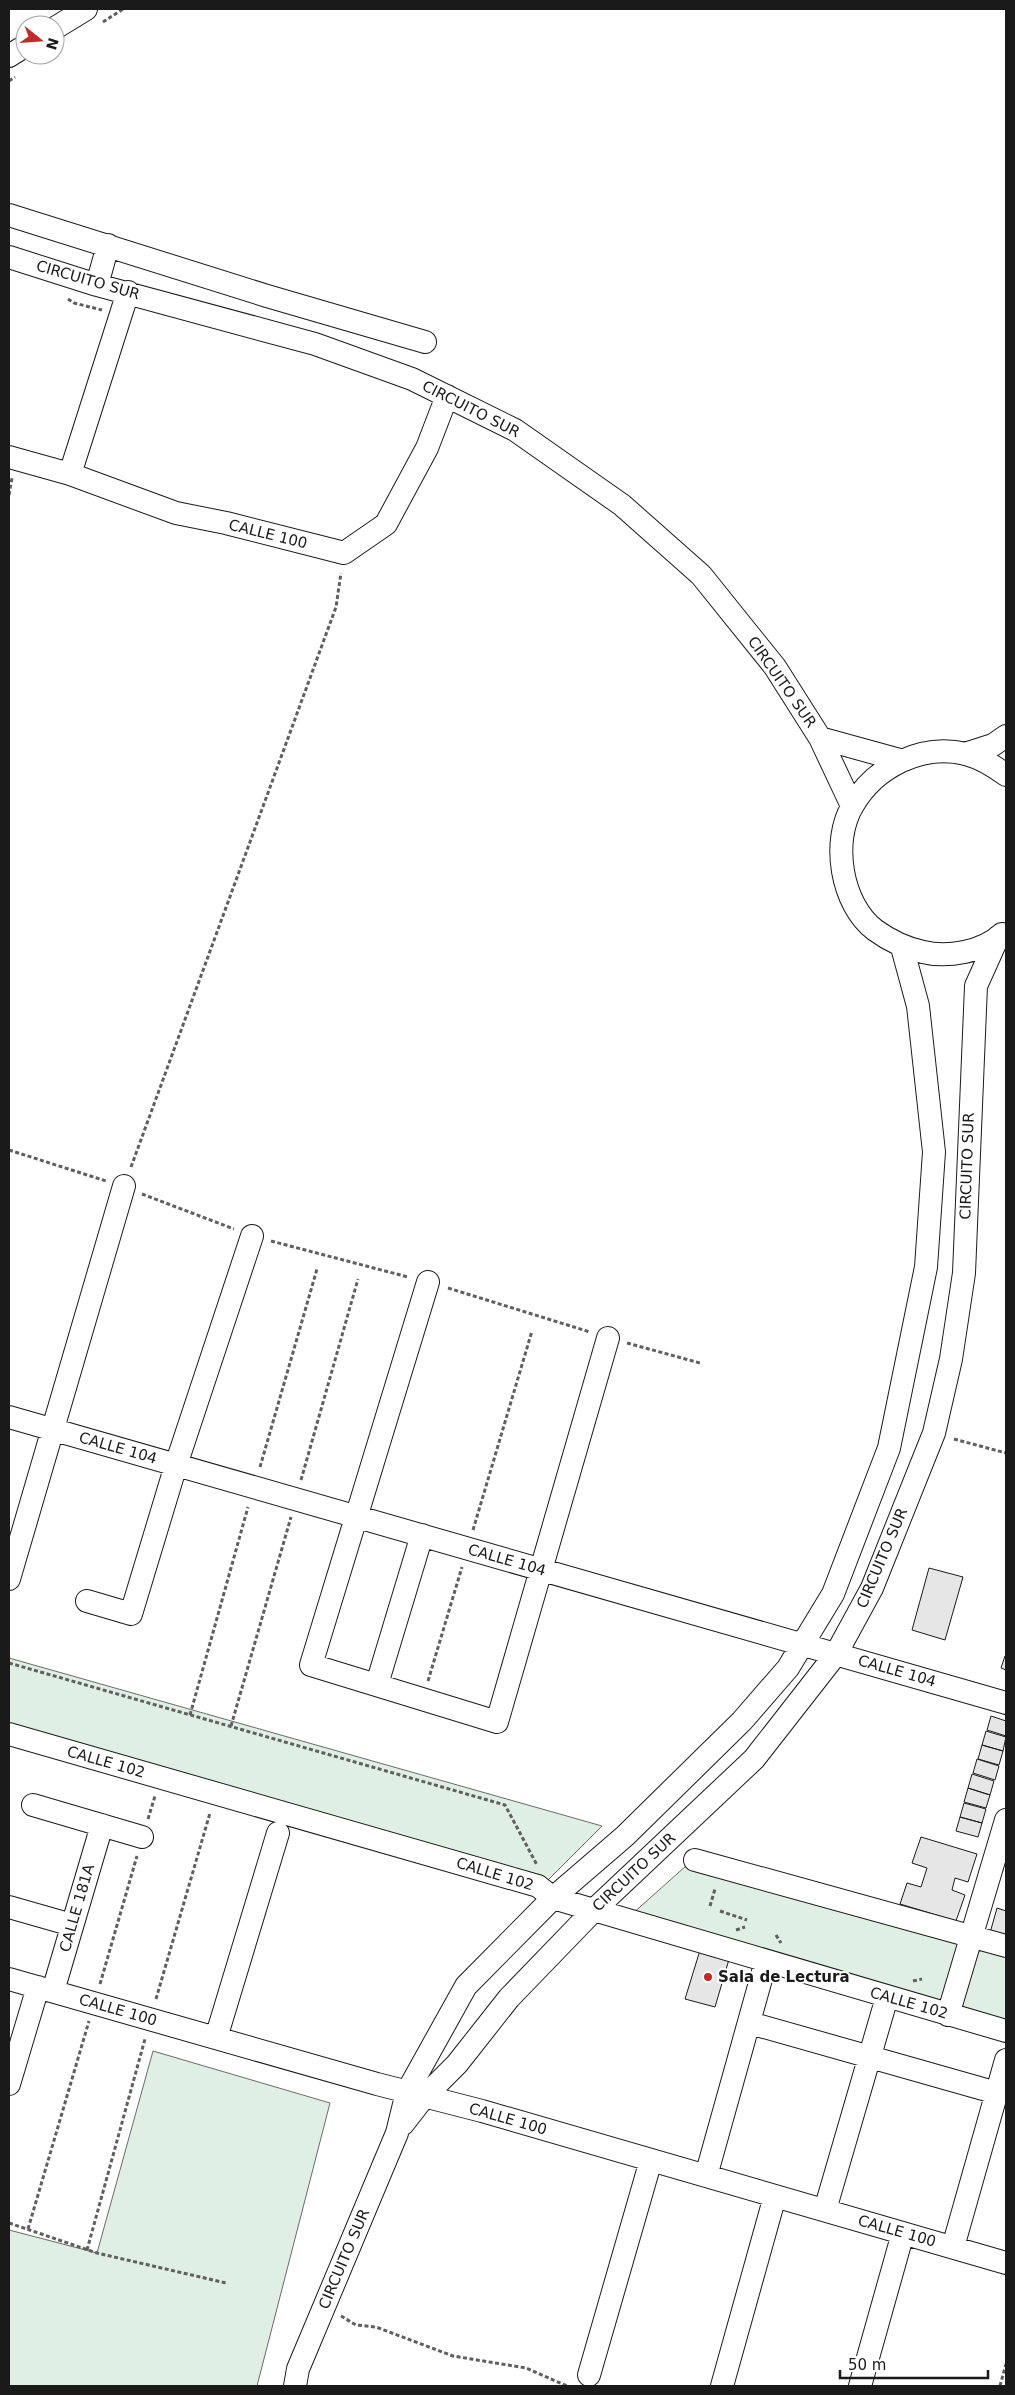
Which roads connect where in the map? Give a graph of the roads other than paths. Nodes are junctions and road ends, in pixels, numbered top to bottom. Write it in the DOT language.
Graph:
graph roads {
  1 [pos="86,9"];
  2 [pos="65,22"];
  3 [pos="9,215"];
  4 [pos="108,245"];
  5 [pos="9,257"];
  6 [pos="97,285"];
  7 [pos="128,292"];
  8 [pos="267,296"];
  9 [pos="257,327"];
  10 [pos="425,342"];
  11 [pos="447,396"];
  12 [pos="9,457"];
  13 [pos="70,474"];
  14 [pos="1006,736"];
  15 [pos="820,738"];
  16 [pos="965,754"];
  17 [pos="900,760"];
  18 [pos="1006,775"];
  19 [pos="852,806"];
  20 [pos="1002,934"];
  21 [pos="902,947"];
  22 [pos="124,1186"];
  23 [pos="252,1236"];
  24 [pos="428,1282"];
  25 [pos="608,1338"];
  26 [pos="9,1417"];
  27 [pos="51,1429"];
  28 [pos="176,1464"];
  29 [pos="356,1516"];
  30 [pos="422,1535"];
  31 [pos="541,1569"];
  32 [pos="9,1579"];
  33 [pos="87,1601"];
  34 [pos="803,1644"];
  35 [pos="836,1654"];
  36 [pos="376,1684"];
  37 [pos="1006,1703"];
  38 [pos="9,1734"];
  39 [pos="33,1805"];
  40 [pos="1006,1820"];
  41 [pos="102,1825"];
  42 [pos="278,1833"];
  43 [pos="142,1837"];
  44 [pos="695,1860"];
  45 [pos="1000,1860"];
  46 [pos="553,1898"];
  47 [pos="9,1907"];
  48 [pos="594,1910"];
  49 [pos="72,1925"];
  50 [pos="970,1936"];
  51 [pos="1006,1946"];
  52 [pos="766,1961"];
  53 [pos="9,1979"];
  54 [pos="46,1989"];
  55 [pos="887,1997"];
  56 [pos="948,2015"];
  57 [pos="750,2023"];
  58 [pos="1006,2031"];
  59 [pos="216,2038"];
  60 [pos="869,2057"];
  61 [pos="1006,2060"];
  62 [pos="9,2084"];
  63 [pos="997,2093"];
  64 [pos="416,2094"];
  65 [pos="651,2160"];
  66 [pos="706,2176"];
  67 [pos="775,2196"];
  68 [pos="825,2210"];
  69 [pos="904,2233"];
  70 [pos="953,2247"];
  71 [pos="1006,2263"];
  72 [pos="589,2375"];
  73 [pos="296,2386"];
  74 [pos="722,2386"];
  75 [pos="860,2386"];
  1 -- 2 [label="street"];
  3 -- 4 [label="street"];
  4 -- 6 [label="street"];
  4 -- 8 [label="street"];
  5 -- 6 [label="street, CIRCUITO SUR"];
  6 -- 7 [label="street, CIRCUITO SUR"];
  7 -- 9 [label="street, CIRCUITO SUR"];
  7 -- 13 [label="street"];
  8 -- 9 [label="street"];
  8 -- 10 [label="street"];
  9 -- 11 [label="street, CIRCUITO SUR"];
  11 -- 13 [label="street, CALLE 100"];
  11 -- 15 [label="street, CIRCUITO SUR"];
  12 -- 13 [label="street, CALLE 100"];
  14 -- 16 [label="street"];
  15 -- 17 [label="street, CIRCUITO SUR"];
  15 -- 19 [label="street, CIRCUITO SUR"];
  16 -- 17 [label="street"];
  16 -- 18 [label="street"];
  17 -- 19 [label="street"];
  19 -- 21 [label="street"];
  20 -- 21 [label="street"];
  20 -- 35 [label="street, CIRCUITO SUR"];
  21 -- 34 [label="street, CIRCUITO SUR"];
  22 -- 27 [label="street"];
  23 -- 28 [label="street"];
  24 -- 29 [label="street"];
  25 -- 31 [label="street"];
  26 -- 27 [label="street, CALLE 104"];
  27 -- 28 [label="street, CALLE 104"];
  27 -- 32 [label="street"];
  28 -- 29 [label="street, CALLE 104"];
  28 -- 33 [label="street"];
  29 -- 30 [label="street, CALLE 104"];
  29 -- 36 [label="street"];
  30 -- 31 [label="street, CALLE 104"];
  30 -- 36 [label="street"];
  31 -- 34 [label="street, CALLE 104"];
  31 -- 36 [label="street"];
  34 -- 35 [label="street, CALLE 104"];
  34 -- 46 [label="street, CIRCUITO SUR"];
  35 -- 37 [label="street, CALLE 104"];
  35 -- 48 [label="street, CIRCUITO SUR"];
  38 -- 46 [label="street, CALLE 102"];
  39 -- 41 [label="street"];
  40 -- 45 [label="street"];
  41 -- 43 [label="street"];
  41 -- 49 [label="street, CALLE 181A"];
  42 -- 59 [label="street"];
  44 -- 50 [label="street"];
  45 -- 50 [label="street"];
  46 -- 48 [label="street, CALLE 102"];
  46 -- 64 [label="street, CIRCUITO SUR"];
  47 -- 49 [label="street"];
  48 -- 52 [label="street, CALLE 102"];
  48 -- 64 [label="street, CIRCUITO SUR"];
  49 -- 54 [label="street, CALLE 181A"];
  50 -- 51 [label="street"];
  50 -- 56 [label="street"];
  52 -- 55 [label="street, CALLE 102"];
  52 -- 57 [label="street"];
  53 -- 54 [label="street, CALLE 100"];
  54 -- 59 [label="street, CALLE 100"];
  54 -- 62 [label="street, CALLE 181A"];
  55 -- 56 [label="street, CALLE 102"];
  55 -- 60 [label="street"];
  56 -- 58 [label="street, CALLE 102"];
  57 -- 60 [label="street"];
  57 -- 66 [label="street"];
  59 -- 64 [label="street, CALLE 100"];
  60 -- 63 [label="street"];
  60 -- 68 [label="street"];
  61 -- 63 [label="street"];
  63 -- 70 [label="street"];
  64 -- 65 [label="street, CALLE 100"];
  64 -- 73 [label="street, CIRCUITO SUR"];
  65 -- 66 [label="street, CALLE 100"];
  65 -- 72 [label="street"];
  66 -- 67 [label="street, CALLE 100"];
  67 -- 68 [label="street, CALLE 100"];
  67 -- 74 [label="street"];
  68 -- 69 [label="street, CALLE 100"];
  69 -- 70 [label="street, CALLE 100"];
  69 -- 75 [label="street"];
  70 -- 71 [label="street, CALLE 100"];
}
